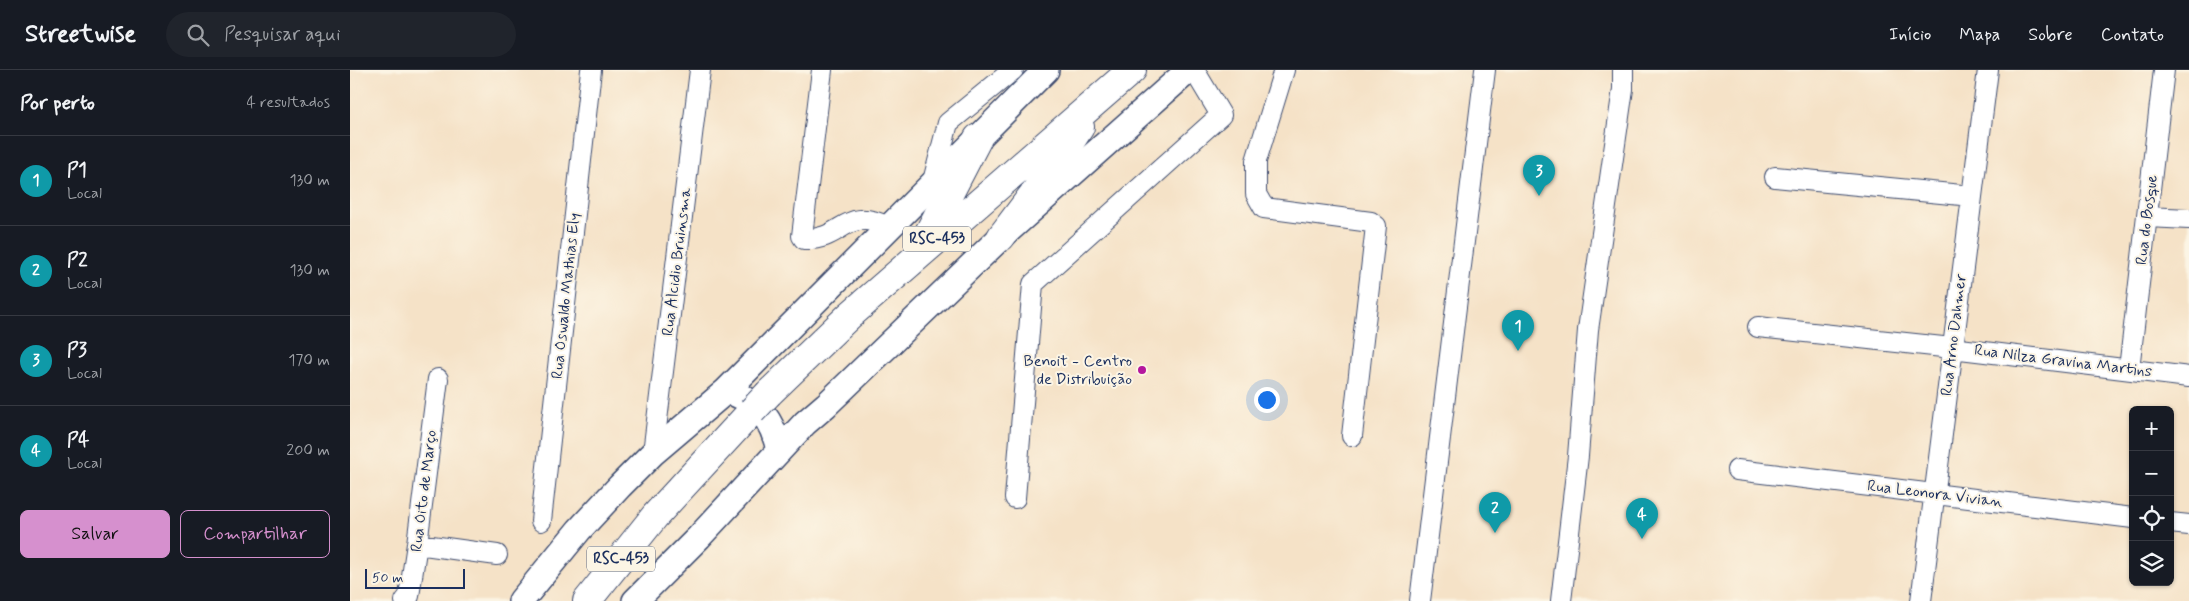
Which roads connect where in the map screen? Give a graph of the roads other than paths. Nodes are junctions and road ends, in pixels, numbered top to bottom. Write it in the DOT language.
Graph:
graph roads {
  1 [pos="591,70"];
  2 [pos="700,70"];
  3 [pos="822,70"];
  4 [pos="1013,70"];
  5 [pos="1046,70"];
  6 [pos="1132,70"];
  7 [pos="1189,70"];
  8 [pos="1194,70"];
  9 [pos="1284,70"];
  10 [pos="1485,70"];
  11 [pos="1623,70"];
  12 [pos="1988,70"];
  13 [pos="2164,70"];
  14 [pos="1101,97"];
  15 [pos="978,138"];
  16 [pos="1775,177"];
  17 [pos="932,185"];
  18 [pos="1972,196"];
  19 [pos="2147,217"];
  20 [pos="2189,219"];
  21 [pos="888,227"];
  22 [pos="1001,237"];
  23 [pos="916,257"];
  24 [pos="1758,327"];
  25 [pos="1952,348"];
  26 [pos="2130,369"];
  27 [pos="747,370"];
  28 [pos="2189,377"];
  29 [pos="438,379"];
  30 [pos="726,392"];
  31 [pos="804,423"];
  32 [pos="1352,436"];
  33 [pos="779,450"];
  34 [pos="653,453"];
  35 [pos="1737,470"];
  36 [pos="1934,493"];
  37 [pos="1015,498"];
  38 [pos="2129,517"];
  39 [pos="540,521"];
  40 [pos="2174,523"];
  41 [pos="2189,525"];
  42 [pos="417,544"];
  43 [pos="497,554"];
  44 [pos="405,601"];
  45 [pos="521,601"];
  46 [pos="587,601"];
  47 [pos="635,601"];
  48 [pos="1420,601"];
  49 [pos="1561,601"];
  50 [pos="1921,601"];
  1 -- 39 [label="street, Rua Oswaldo Mathias Ely"];
  2 -- 34 [label="street, Rua Alcidio Bruinsma"];
  3 -- 21 [label="street"];
  4 -- 17 [label="street"];
  5 -- 15 [label="main road"];
  6 -- 14 [label="highway, RSC-453"];
  7 -- 22 [label="main road"];
  8 -- 37 [label="street"];
  9 -- 32 [label="street"];
  10 -- 48 [label="street"];
  11 -- 49 [label="street"];
  12 -- 18 [label="street, Rua Arno Dahmer"];
  13 -- 19 [label="street, Rua do Bosque"];
  14 -- 22 [label="highway, RSC-453"];
  14 -- 23 [label="highway, RSC-453"];
  15 -- 17 [label="main road"];
  15 -- 23 [label="highway"];
  16 -- 18 [label="street"];
  17 -- 21 [label="main road"];
  18 -- 25 [label="street, Rua Arno Dahmer"];
  19 -- 20 [label="street"];
  19 -- 26 [label="street, Rua do Bosque"];
  21 -- 27 [label="main road"];
  22 -- 31 [label="main road"];
  23 -- 46 [label="highway, RSC-453"];
  24 -- 25 [label="street, Rua Nilza Gravina Martins"];
  25 -- 26 [label="street, Rua Nilza Gravina Martins"];
  25 -- 36 [label="street, Rua Arno Dahmer"];
  26 -- 28 [label="street, Rua Nilza Gravina Martins"];
  27 -- 30 [label="main road"];
  27 -- 31 [label="main road"];
  29 -- 42 [label="street, Rua Oito de Março"];
  30 -- 33 [label="main road"];
  30 -- 34 [label="main road"];
  31 -- 33 [label="main road"];
  33 -- 47 [label="main road"];
  34 -- 45 [label="main road"];
  35 -- 36 [label="street, Rua Leonora Vivian"];
  36 -- 38 [label="street, Rua Leonora Vivian"];
  36 -- 50 [label="street, Rua Arno Dahmer"];
  40 -- 41 [label="street"];
  42 -- 43 [label="street"];
  42 -- 44 [label="street, Rua Oito de Março"];
}
